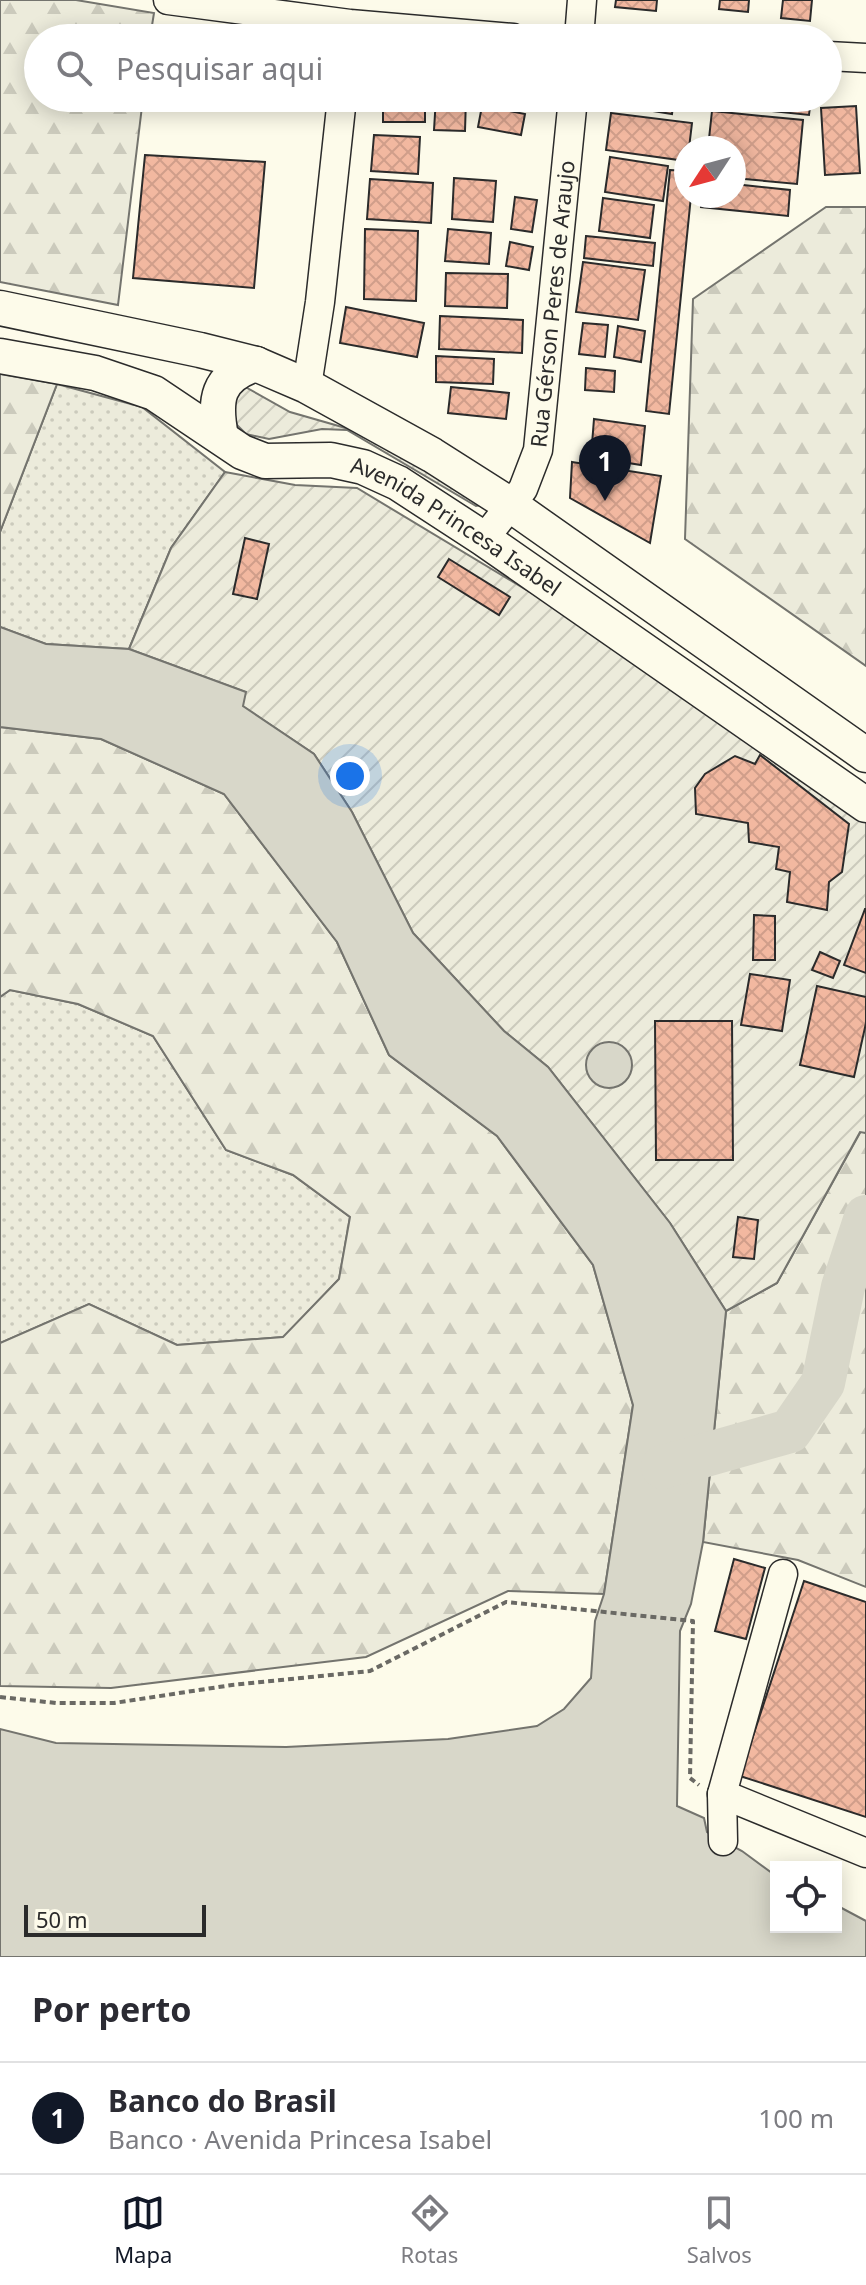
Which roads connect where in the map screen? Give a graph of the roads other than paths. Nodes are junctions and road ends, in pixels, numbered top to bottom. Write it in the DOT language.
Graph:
graph roads {
  1 [pos="168,0"];
  2 [pos="582,0"];
  3 [pos="350,21"];
  4 [pos="379,24"];
  5 [pos="580,24"];
  6 [pos="842,57"];
  7 [pos="866,58"];
  8 [pos="340,112"];
  9 [pos="572,112"];
  10 [pos="0,308"];
  11 [pos="0,356"];
  12 [pos="256,364"];
  13 [pos="307,386"];
  14 [pos="221,437"];
  15 [pos="512,506"];
  16 [pos="484,539"];
  17 [pos="866,755"];
  18 [pos="866,805"];
  19 [pos="783,1574"];
  20 [pos="722,1798"];
  21 [pos="723,1841"];
  22 [pos="866,1853"];
  1 -- 3 [label="street"];
  2 -- 5 [label="street"];
  3 -- 4 [label="street"];
  6 -- 7 [label="street"];
  8 -- 13 [label="street"];
  9 -- 15 [label="street, Rua Gérson Peres de Araujo"];
  10 -- 12 [label="main road, Avenida Princesa Isabel"];
  11 -- 14 [label="main road, Avenida Princesa Isabel"];
  12 -- 13 [label="main road, Avenida Princesa Isabel"];
  12 -- 14 [label="main road"];
  13 -- 15 [label="main road, Avenida Princesa Isabel"];
  14 -- 16 [label="main road, Avenida Princesa Isabel"];
  15 -- 16 [label="street, Rua Gérson Peres de Araujo"];
  15 -- 17 [label="main road, Avenida Princesa Isabel"];
  16 -- 18 [label="main road, Avenida Princesa Isabel"];
  19 -- 20 [label="street"];
  20 -- 21 [label="street"];
  20 -- 22 [label="street"];
}
